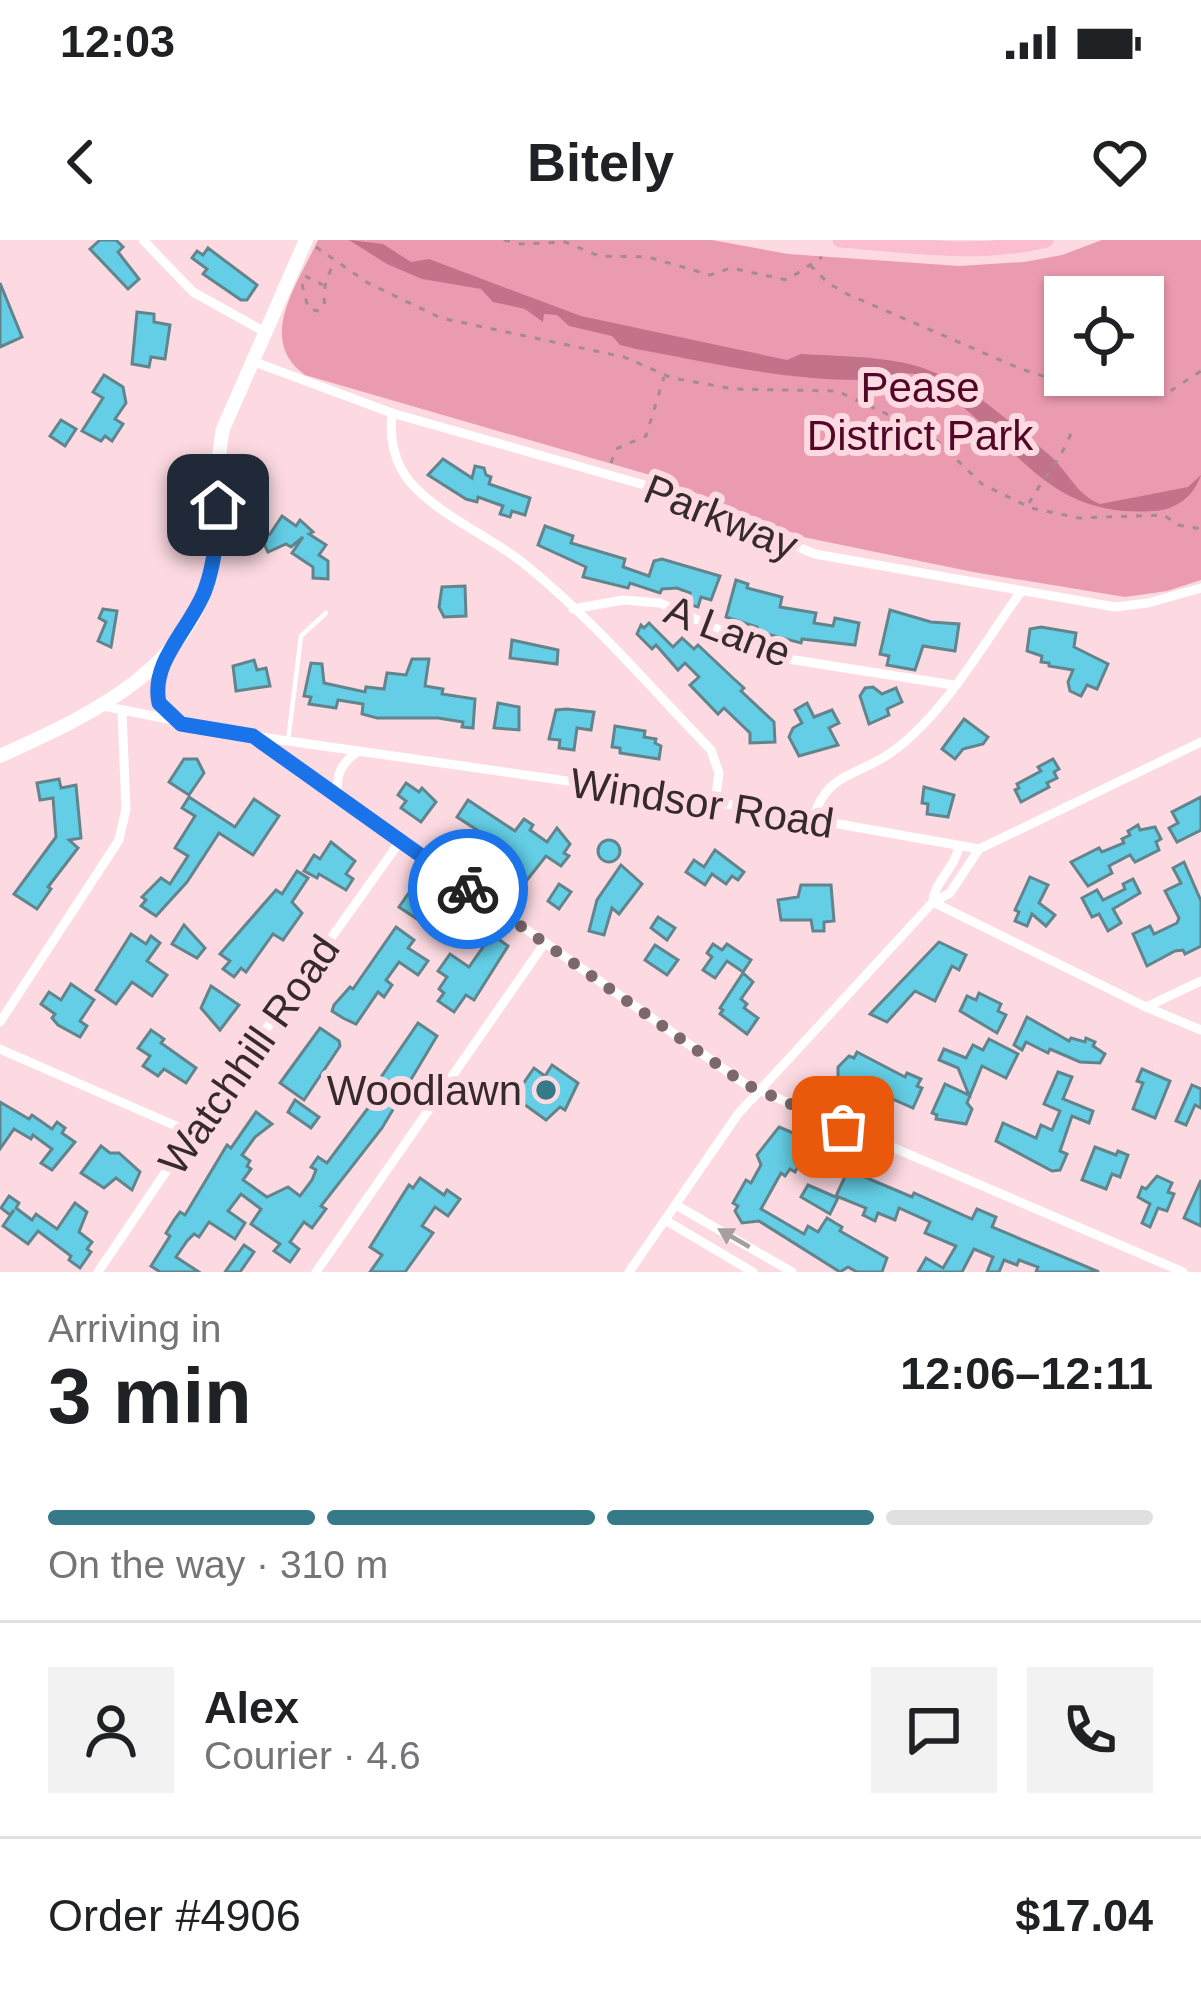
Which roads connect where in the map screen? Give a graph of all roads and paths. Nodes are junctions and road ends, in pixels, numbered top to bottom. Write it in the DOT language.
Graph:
graph roads {
  1 [pos="143,240"];
  2 [pos="504,240"];
  3 [pos="840,240"];
  4 [pos="1046,240"];
  5 [pos="905,242"];
  6 [pos="304,244"];
  7 [pos="822,257"];
  8 [pos="334,258"];
  9 [pos="810,265"];
  10 [pos="325,286"];
  11 [pos="265,332"];
  12 [pos="252,361"];
  13 [pos="1201,370"];
  14 [pos="665,375"];
  15 [pos="392,413"];
  16 [pos="1072,429"];
  17 [pos="608,474"];
  18 [pos="1028,506"];
  19 [pos="1201,529"];
  20 [pos="1201,588"];
  21 [pos="1020,593"];
  22 [pos="573,609"];
  23 [pos="326,613"];
  24 [pos="164,658"];
  25 [pos="953,685"];
  26 [pos="103,706"];
  27 [pos="122,712"];
  28 [pos="181,724"];
  29 [pos="253,736"];
  30 [pos="288,741"];
  31 [pos="1201,742"];
  32 [pos="358,751"];
  33 [pos="0,756"];
  34 [pos="338,796"];
  35 [pos="715,802"];
  36 [pos="813,819"];
  37 [pos="401,840"];
  38 [pos="959,846"];
  39 [pos="979,849"];
  40 [pos="933,902"];
  41 [pos="544,944"];
  42 [pos="1201,981"];
  43 [pos="1146,1007"];
  44 [pos="0,1022"];
  45 [pos="1201,1030"];
  46 [pos="0,1049"];
  47 [pos="758,1091"];
  48 [pos="192,1132"];
  49 [pos="676,1205"];
  50 [pos="665,1220"];
  51 [pos="98,1272"];
  52 [pos="316,1272"];
  53 [pos="629,1272"];
  54 [pos="753,1272"];
  55 [pos="792,1272"];
  56 [pos="1183,1272"];
  1 -- 11 [label="street"];
  2 -- 9 [label="path"];
  3 -- 5 [label="main road"];
  4 -- 5 [label="main road"];
  6 -- 8 [label="path"];
  6 -- 11 [label="main road"];
  7 -- 9 [label="path"];
  8 -- 10 [label="path"];
  8 -- 14 [label="path"];
  9 -- 13 [label="path"];
  10 -- 10 [label="path"];
  11 -- 12 [label="main road"];
  12 -- 15 [label="street, Parkway"];
  12 -- 24 [label="main road"];
  14 -- 17 [label="path"];
  14 -- 18 [label="path"];
  15 -- 17 [label="street, Parkway"];
  15 -- 22 [label="street"];
  16 -- 18 [label="path"];
  17 -- 21 [label="street, Parkway"];
  18 -- 19 [label="path"];
  20 -- 21 [label="street, Parkway"];
  21 -- 25 [label="street"];
  22 -- 25 [label="street, A Lane"];
  22 -- 35 [label="street"];
  23 -- 30 [label="lane"];
  24 -- 26 [label="main road"];
  24 -- 28 [label="street"];
  25 -- 36 [label="street"];
  26 -- 27 [label="street, Windsor Road"];
  26 -- 33 [label="main road"];
  27 -- 28 [label="street, Windsor Road"];
  27 -- 44 [label="street"];
  28 -- 29 [label="street, Windsor Road"];
  29 -- 30 [label="street, Windsor Road"];
  29 -- 34 [label="street"];
  30 -- 32 [label="street, Windsor Road"];
  31 -- 39 [label="street"];
  32 -- 34 [label="street"];
  32 -- 35 [label="street, Windsor Road"];
  34 -- 37 [label="street"];
  35 -- 36 [label="street, Windsor Road"];
  36 -- 38 [label="street, Windsor Road"];
  37 -- 41 [label="street"];
  37 -- 48 [label="street, Watchhill Road"];
  38 -- 39 [label="street, Windsor Road"];
  38 -- 40 [label="street"];
  39 -- 40 [label="street"];
  40 -- 43 [label="street"];
  40 -- 47 [label="street"];
  41 -- 47 [label="street"];
  41 -- 52 [label="street"];
  42 -- 43 [label="street"];
  43 -- 45 [label="street"];
  46 -- 48 [label="street"];
  47 -- 49 [label="street"];
  47 -- 56 [label="street"];
  48 -- 51 [label="street, Watchhill Road"];
  49 -- 50 [label="street"];
  55 -- 49 [label="street, one-way"];
  50 -- 53 [label="street"];
  50 -- 54 [label="street"];
}
